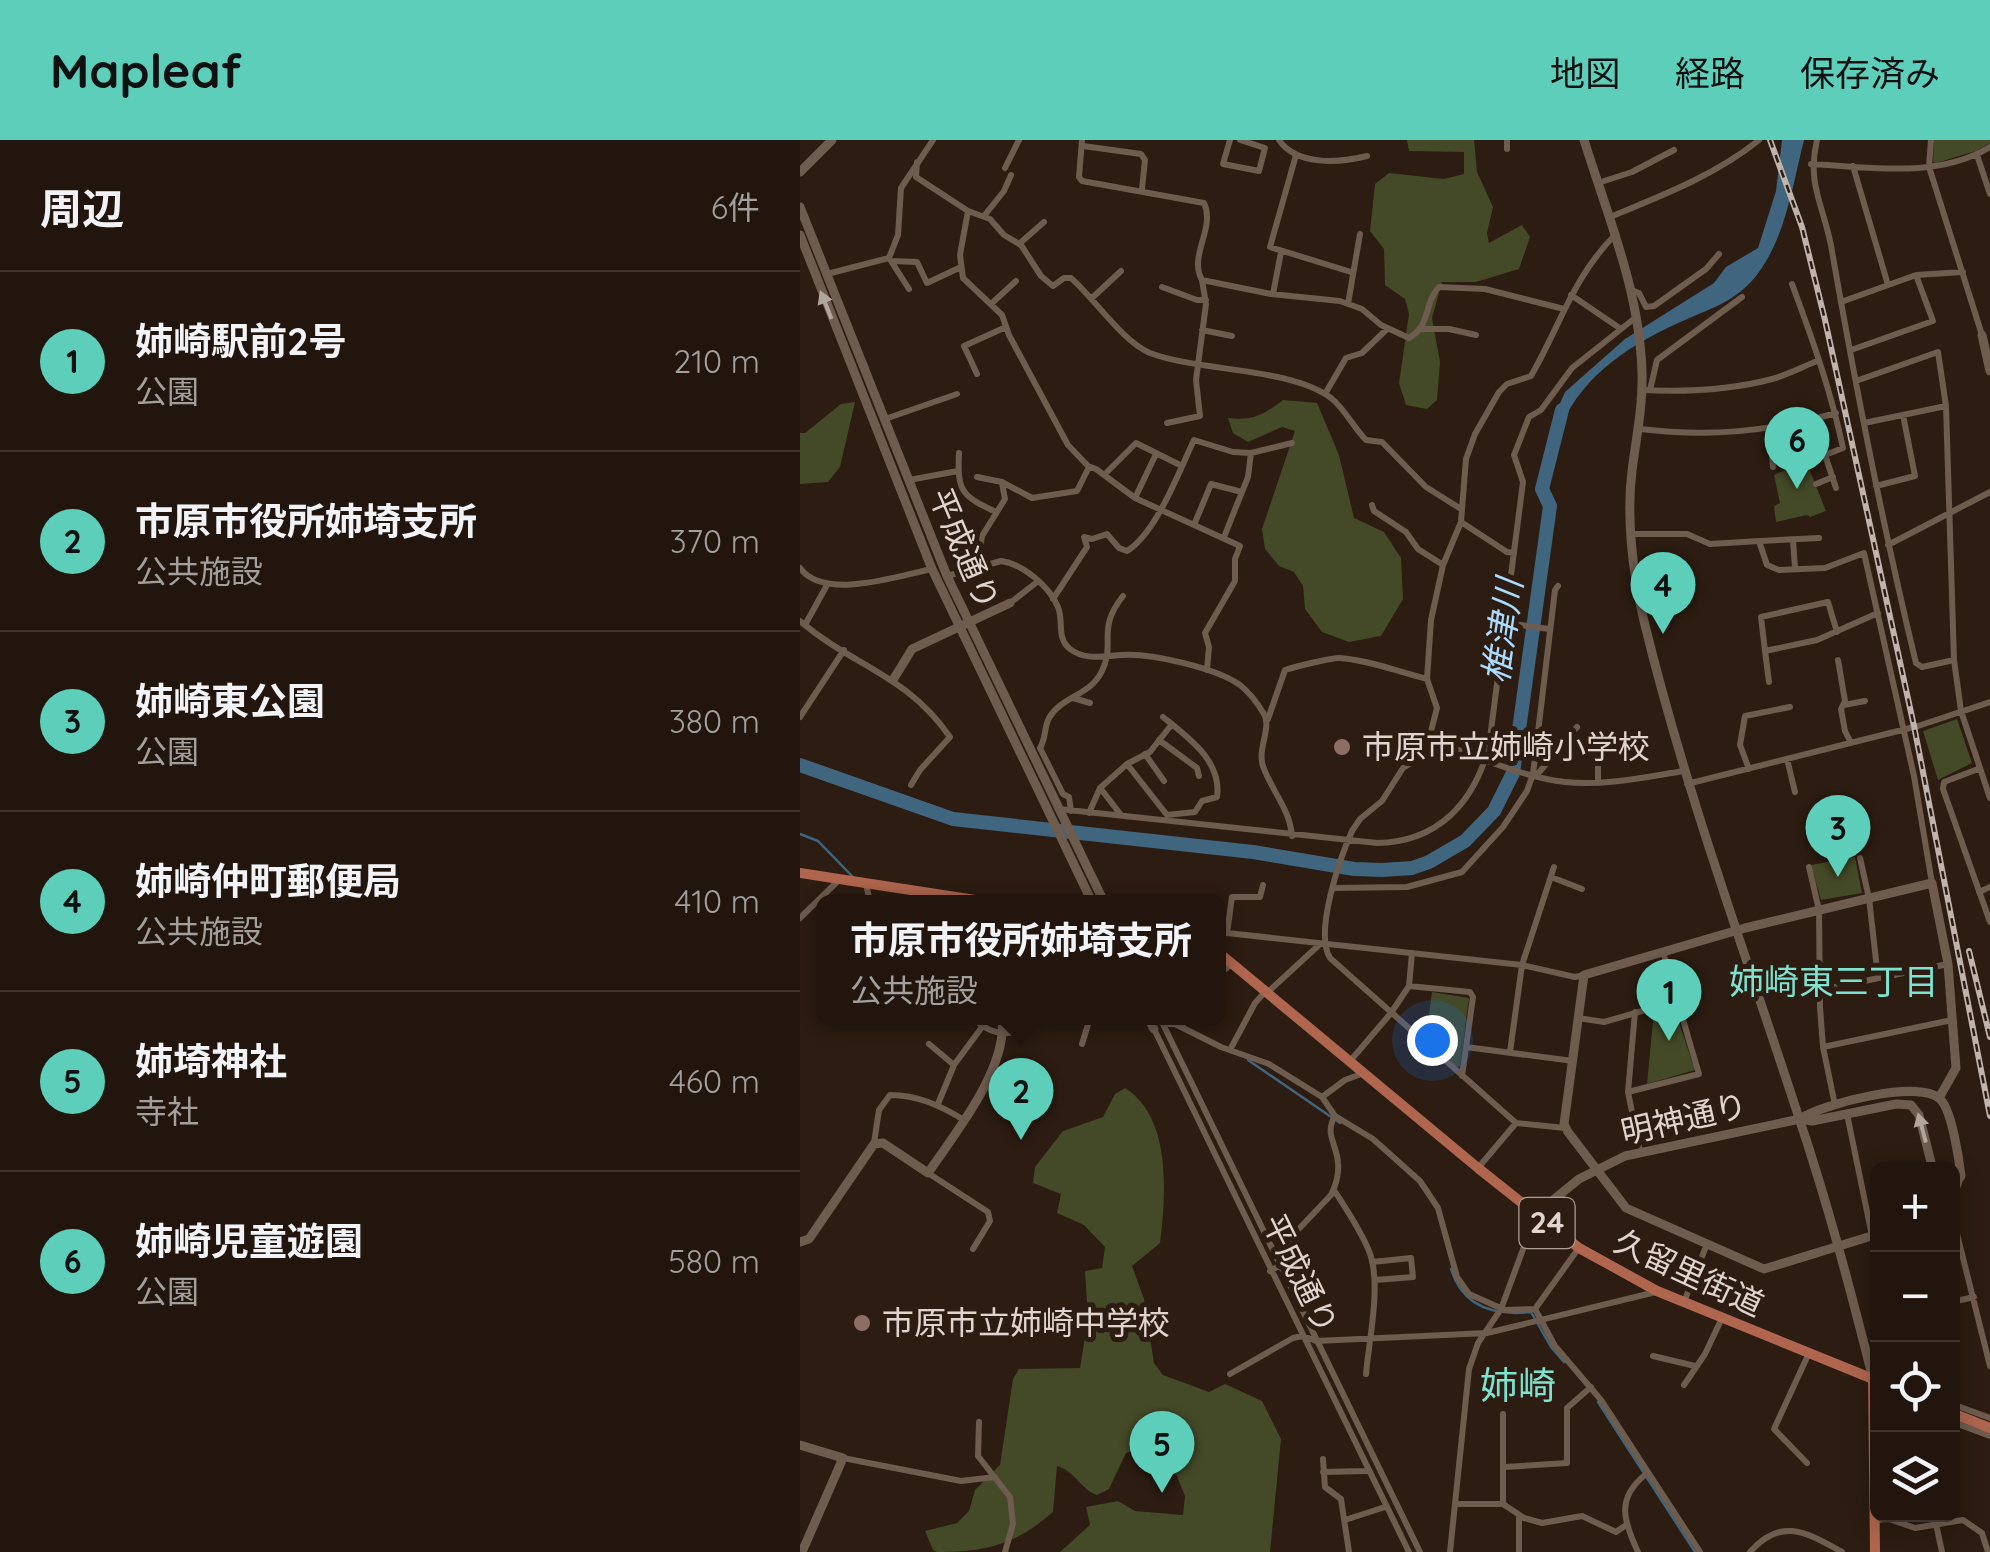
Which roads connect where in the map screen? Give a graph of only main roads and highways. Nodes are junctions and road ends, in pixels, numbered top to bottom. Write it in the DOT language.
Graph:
graph roads {
  1 [pos="800,873"];
  2 [pos="943,895"];
  3 [pos="1226,958"];
  4 [pos="1870,1378"];
  5 [pos="1960,1416"];
  6 [pos="1990,1428"];
  7 [pos="1875,1432"];
  8 [pos="1875,1552"];
  1 -- 2 [label="main road"];
  3 -- 4 [label="main road, 久留里街道 / 24"];
  5 -- 6 [label="main road"];
  7 -- 8 [label="main road"];
}
